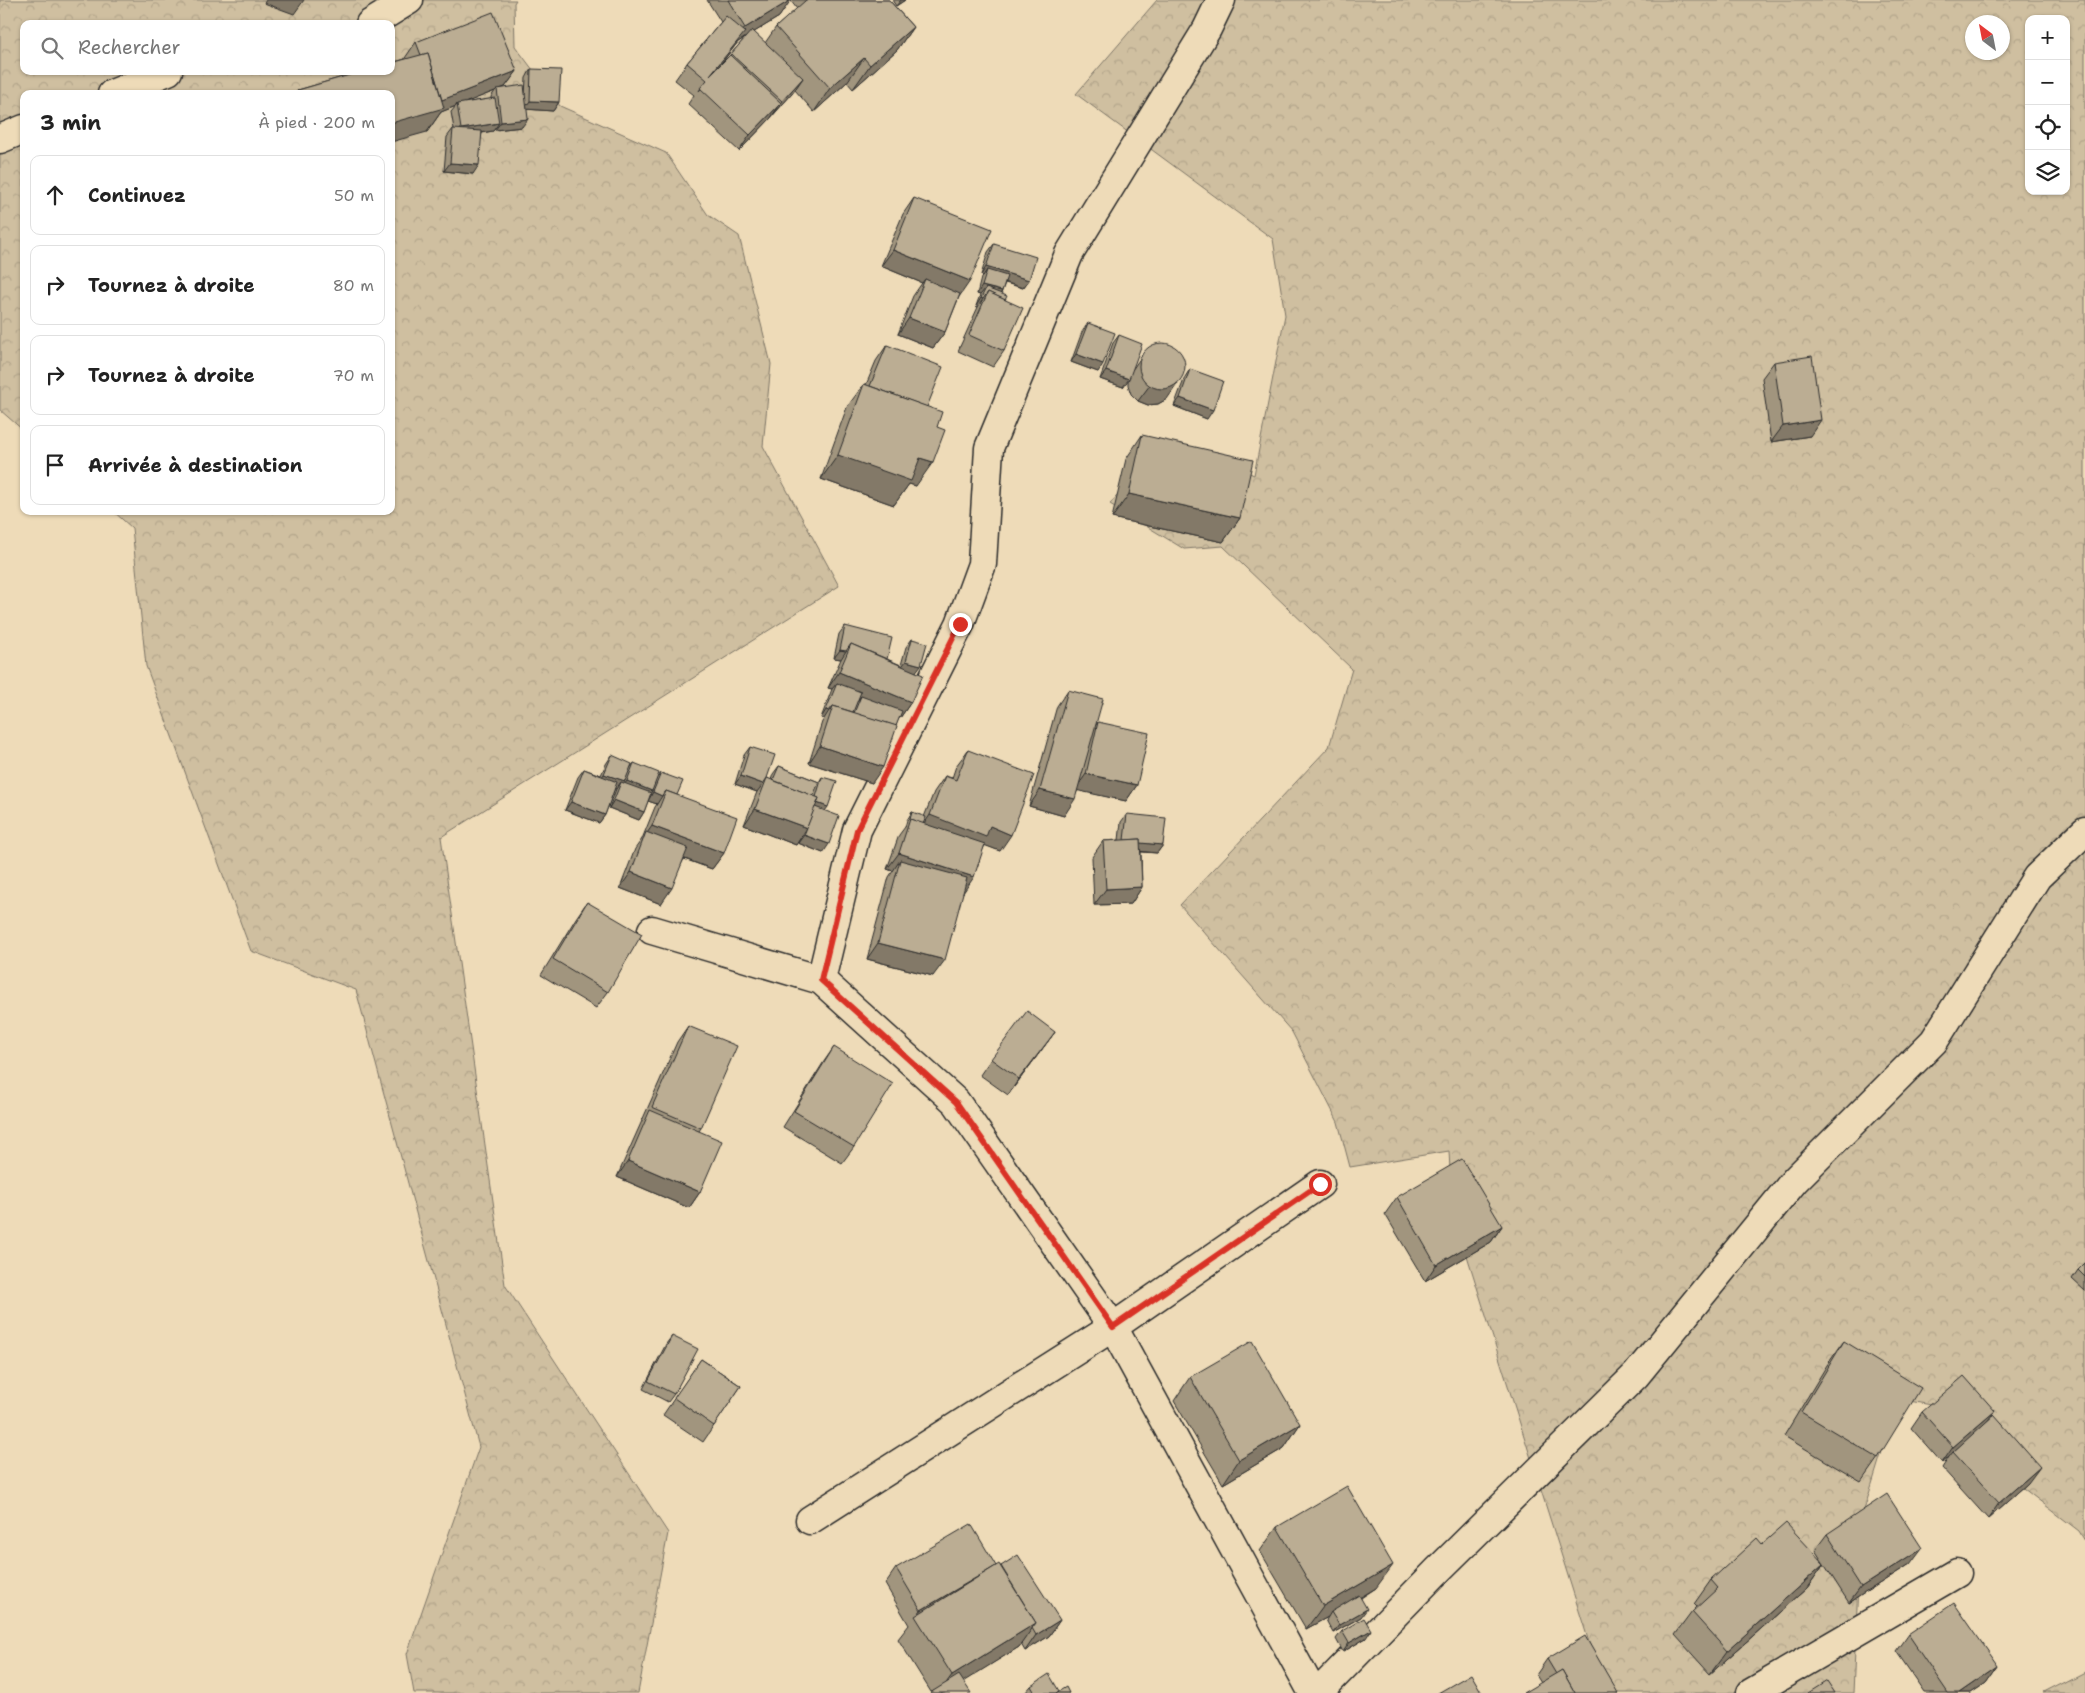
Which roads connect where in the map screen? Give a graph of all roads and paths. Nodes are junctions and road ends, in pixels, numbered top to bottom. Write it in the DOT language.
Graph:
graph roads {
  1 [pos="409,0"];
  2 [pos="1222,0"];
  3 [pos="376,20"];
  4 [pos="158,75"];
  5 [pos="122,90"];
  6 [pos="20,131"];
  7 [pos="0,139"];
  8 [pos="2085,831"];
  9 [pos="652,930"];
  10 [pos="821,980"];
  11 [pos="1320,1184"];
  12 [pos="1113,1327"];
  13 [pos="810,1520"];
  14 [pos="1957,1573"];
  15 [pos="1313,1693"];
  16 [pos="1318,1693"];
  17 [pos="1750,1693"];
  1 -- 3 [label="street"];
  2 -- 10 [label="street"];
  4 -- 5 [label="street"];
  6 -- 7 [label="street"];
  8 -- 16 [label="street"];
  9 -- 10 [label="street"];
  10 -- 12 [label="street"];
  11 -- 12 [label="street"];
  12 -- 13 [label="street"];
  12 -- 15 [label="street"];
  14 -- 17 [label="street"];
}
